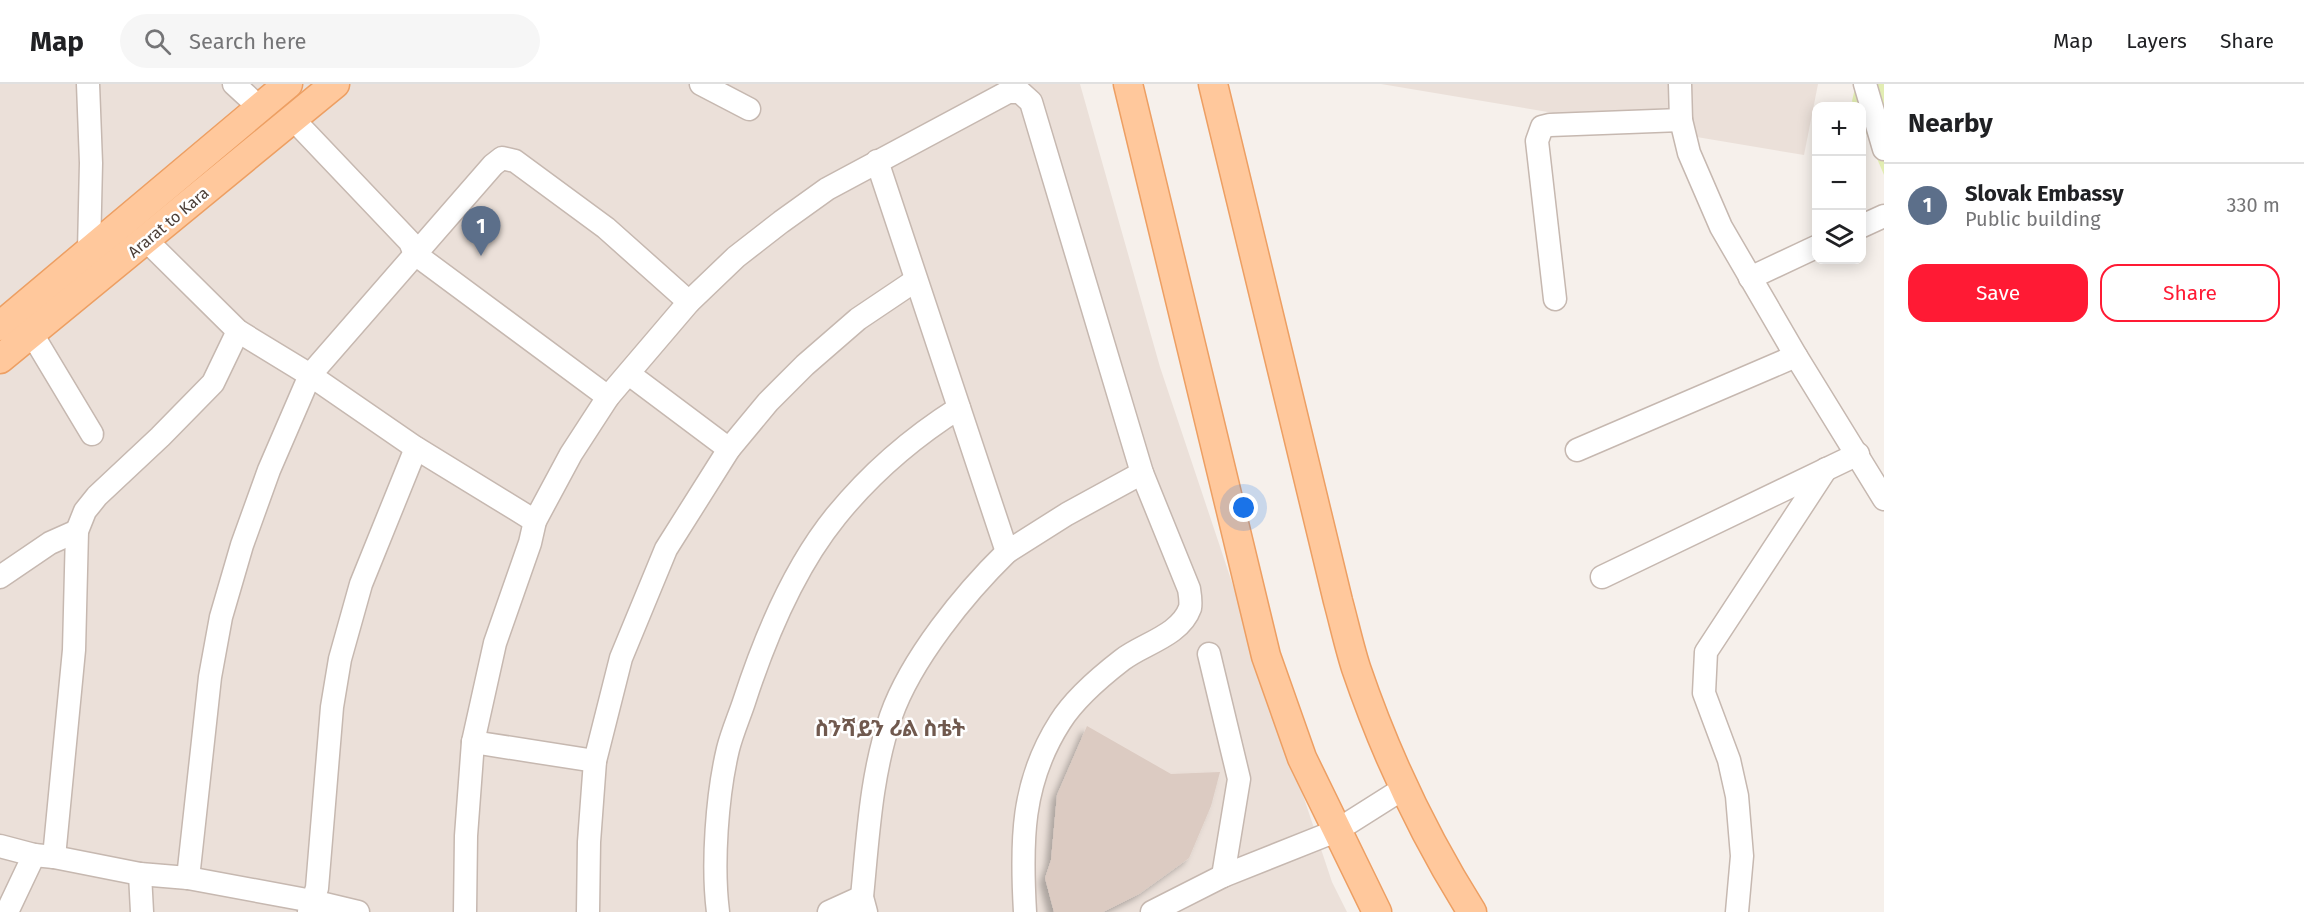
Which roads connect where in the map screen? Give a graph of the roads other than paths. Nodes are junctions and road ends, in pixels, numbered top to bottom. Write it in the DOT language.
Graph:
graph roads {
  1 [pos="88,84"];
  2 [pos="234,84"];
  3 [pos="288,84"];
  4 [pos="335,84"];
  5 [pos="702,84"];
  6 [pos="1128,84"];
  7 [pos="1213,84"];
  8 [pos="1865,84"];
  9 [pos="1683,85"];
  10 [pos="259,107"];
  11 [pos="749,109"];
  12 [pos="292,118"];
  13 [pos="1681,120"];
  14 [pos="1884,147"];
  15 [pos="877,161"];
  16 [pos="1884,216"];
  17 [pos="1866,224"];
  18 [pos="147,241"];
  19 [pos="1812,249"];
  20 [pos="89,251"];
  21 [pos="414,254"];
  22 [pos="1750,278"];
  23 [pos="916,279"];
  24 [pos="1555,299"];
  25 [pos="689,302"];
  26 [pos="0,326"];
  27 [pos="238,331"];
  28 [pos="32,334"];
  29 [pos="1796,356"];
  30 [pos="0,359"];
  31 [pos="629,374"];
  32 [pos="310,375"];
  33 [pos="608,397"];
  34 [pos="959,408"];
  35 [pos="92,434"];
  36 [pos="416,448"];
  37 [pos="729,449"];
  38 [pos="1577,450"];
  39 [pos="1858,454"];
  40 [pos="1826,470"];
  41 [pos="1142,473"];
  42 [pos="1884,499"];
  43 [pos="535,522"];
  44 [pos="77,531"];
  45 [pos="1007,552"];
  46 [pos="0,577"];
  47 [pos="1602,577"];
  48 [pos="1209,654"];
  49 [pos="473,742"];
  50 [pos="595,761"];
  51 [pos="1404,788"];
  52 [pos="1336,831"];
  53 [pos="0,846"];
  54 [pos="44,856"];
  55 [pos="140,874"];
  56 [pos="1223,876"];
  57 [pos="188,878"];
  58 [pos="864,904"];
  59 [pos="310,907"];
  60 [pos="7,912"];
  61 [pos="142,912"];
  62 [pos="358,912"];
  63 [pos="465,912"];
  64 [pos="588,912"];
  65 [pos="718,912"];
  66 [pos="829,912"];
  67 [pos="1025,912"];
  68 [pos="1152,912"];
  69 [pos="1377,912"];
  70 [pos="1472,912"];
  71 [pos="1737,912"];
  1 -- 20 [label="street"];
  2 -- 10 [label="street"];
  3 -- 10 [label="main road, Ararat to Kara"];
  4 -- 12 [label="main road, Ararat to Kara"];
  5 -- 11 [label="street"];
  6 -- 52 [label="main road"];
  7 -- 51 [label="main road"];
  8 -- 14 [label="street"];
  9 -- 13 [label="street"];
  10 -- 20 [label="main road, Ararat to Kara"];
  12 -- 18 [label="main road, Ararat to Kara"];
  12 -- 21 [label="street"];
  13 -- 22 [label="street"];
  13 -- 24 [label="street"];
  15 -- 23 [label="street"];
  15 -- 25 [label="street"];
  15 -- 41 [label="street"];
  16 -- 17 [label="street"];
  18 -- 27 [label="street"];
  18 -- 28 [label="main road, Ararat to Kara"];
  19 -- 22 [label="street"];
  20 -- 26 [label="main road, Ararat to Kara"];
  21 -- 25 [label="street"];
  21 -- 32 [label="street"];
  21 -- 33 [label="street"];
  22 -- 29 [label="street"];
  23 -- 34 [label="street"];
  23 -- 37 [label="street"];
  25 -- 31 [label="street"];
  27 -- 32 [label="street"];
  27 -- 44 [label="street"];
  28 -- 30 [label="main road, Ararat to Kara"];
  28 -- 35 [label="street"];
  29 -- 38 [label="street"];
  29 -- 39 [label="street"];
  31 -- 33 [label="street"];
  31 -- 37 [label="street"];
  32 -- 36 [label="street"];
  32 -- 57 [label="street"];
  33 -- 43 [label="street"];
  34 -- 45 [label="street"];
  34 -- 65 [label="street"];
  36 -- 43 [label="street"];
  36 -- 59 [label="street"];
  37 -- 50 [label="street"];
  39 -- 40 [label="street"];
  39 -- 42 [label="street"];
  40 -- 47 [label="street"];
  40 -- 71 [label="street"];
  41 -- 45 [label="street"];
  41 -- 67 [label="street"];
  43 -- 49 [label="street"];
  44 -- 46 [label="street"];
  44 -- 54 [label="street"];
  45 -- 58 [label="street"];
  48 -- 56 [label="street"];
  49 -- 50 [label="street"];
  49 -- 63 [label="street"];
  50 -- 64 [label="street"];
  51 -- 52 [label="street"];
  51 -- 70 [label="main road"];
  52 -- 56 [label="street"];
  52 -- 69 [label="main road"];
  53 -- 54 [label="street"];
  54 -- 55 [label="street"];
  54 -- 60 [label="street"];
  55 -- 57 [label="street"];
  55 -- 61 [label="street"];
  56 -- 68 [label="street"];
  57 -- 59 [label="street"];
  58 -- 66 [label="street"];
  59 -- 62 [label="street"];
}
